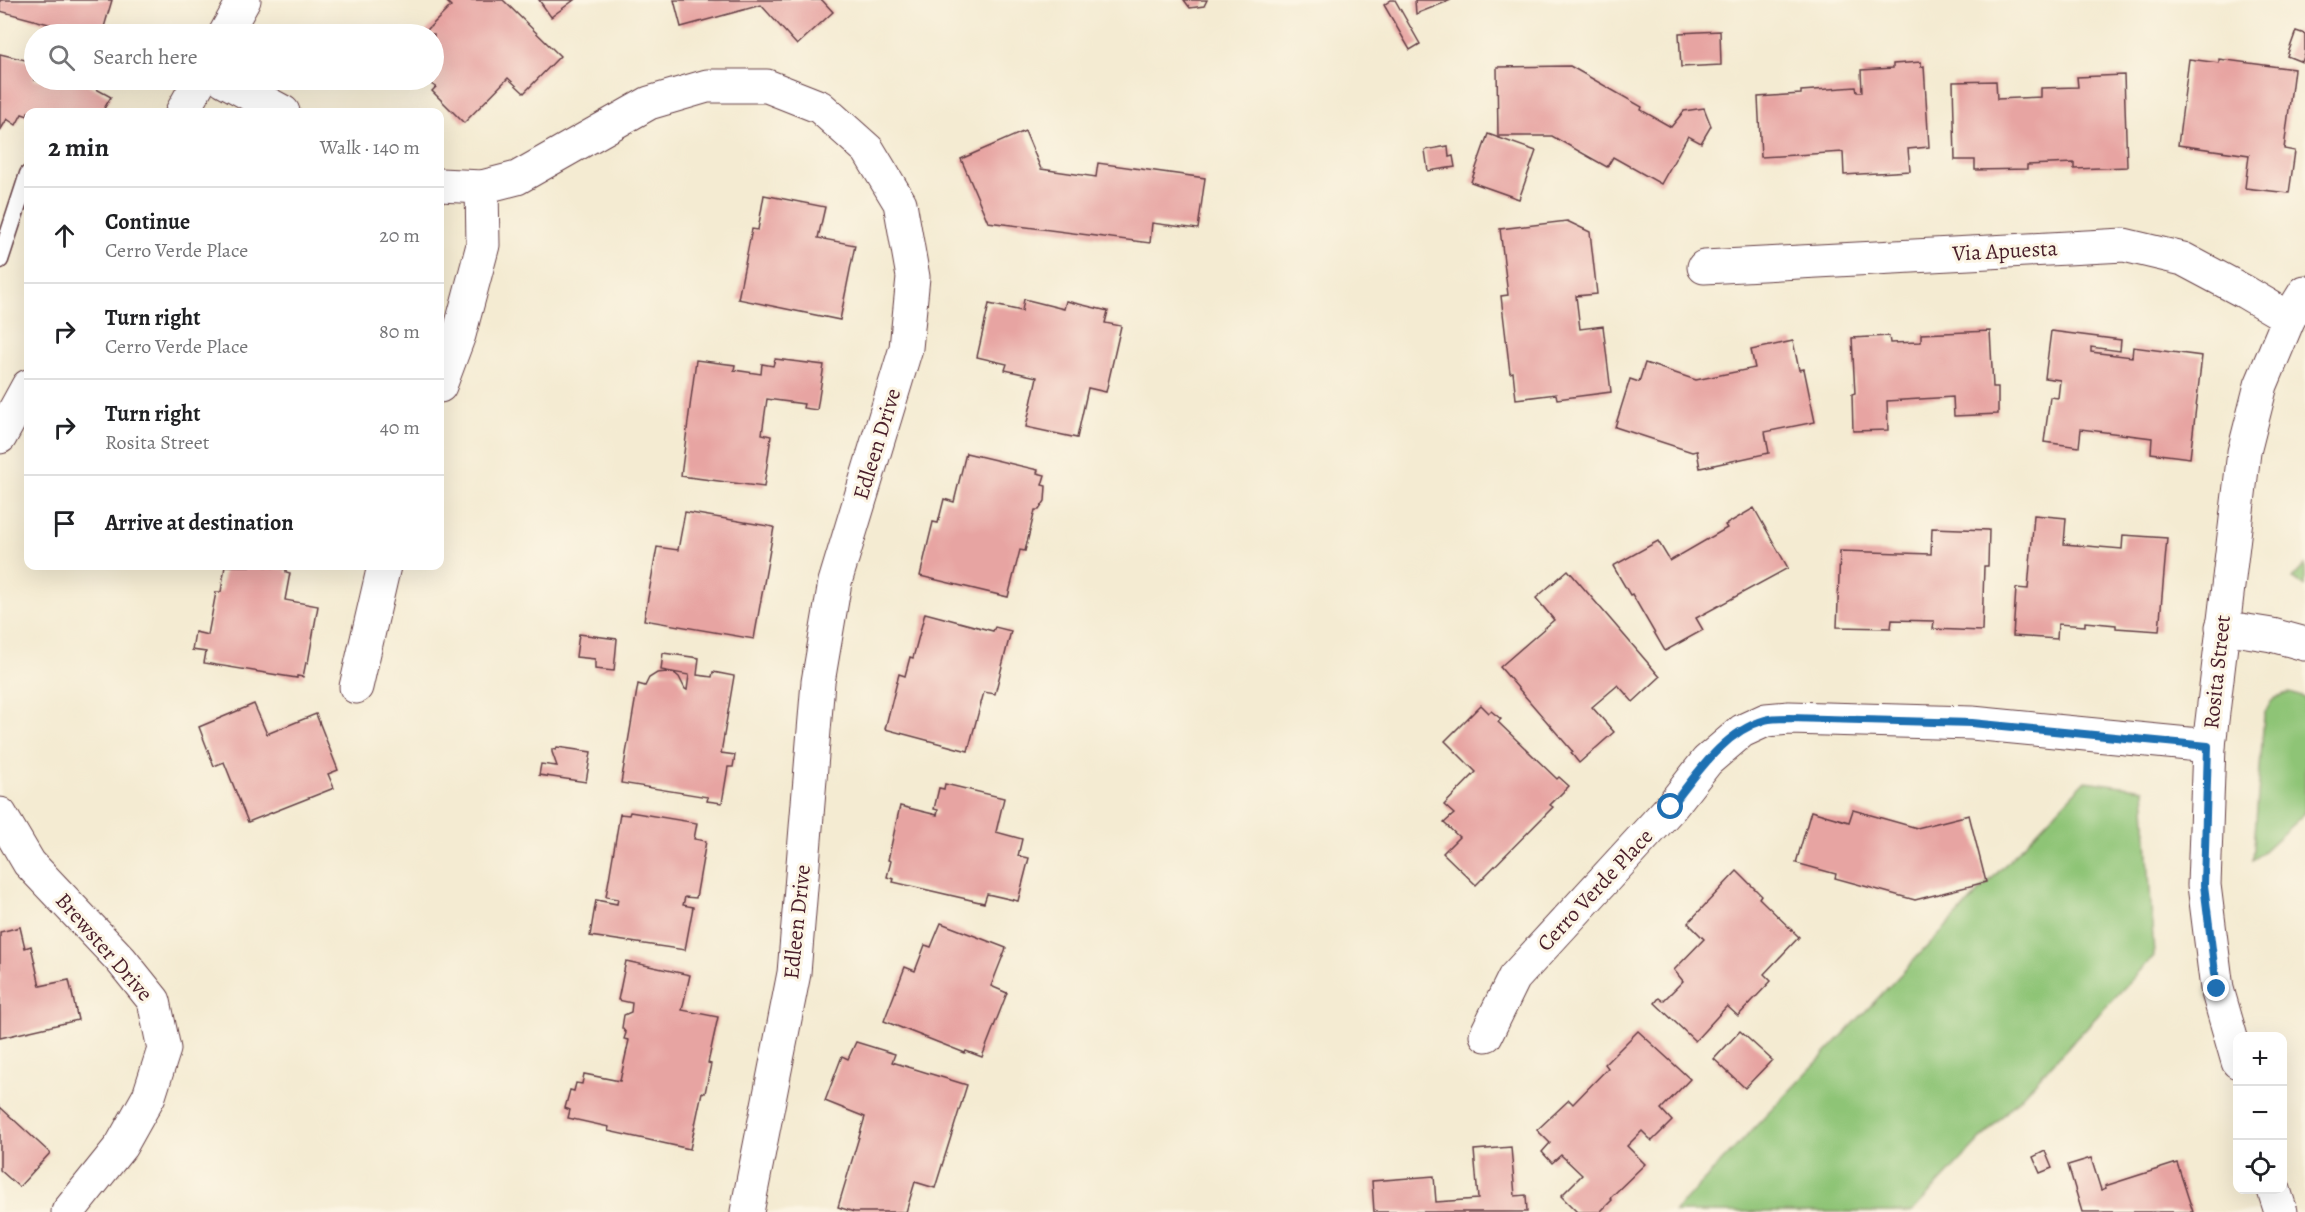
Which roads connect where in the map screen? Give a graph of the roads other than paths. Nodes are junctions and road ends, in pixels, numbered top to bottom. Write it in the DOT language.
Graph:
graph roads {
  1 [pos="244,0"];
  2 [pos="231,24"];
  3 [pos="194,90"];
  4 [pos="242,90"];
  5 [pos="184,108"];
  6 [pos="276,108"];
  7 [pos="444,185"];
  8 [pos="24,186"];
  9 [pos="482,187"];
  10 [pos="0,260"];
  11 [pos="1704,267"];
  12 [pos="2297,305"];
  13 [pos="444,375"];
  14 [pos="24,393"];
  15 [pos="0,436"];
  16 [pos="383,570"];
  17 [pos="2222,627"];
  18 [pos="2305,644"];
  19 [pos="356,687"];
  20 [pos="2208,746"];
  21 [pos="0,814"];
  22 [pos="1486,1035"];
  23 [pos="2233,1045"];
  24 [pos="2275,1194"];
  25 [pos="68,1212"];
  26 [pos="747,1212"];
  27 [pos="2281,1212"];
  1 -- 2 [label="street"];
  3 -- 5 [label="street"];
  4 -- 6 [label="street"];
  7 -- 9 [label="street, Edleen Drive"];
  8 -- 10 [label="lane"];
  9 -- 13 [label="street"];
  9 -- 26 [label="street, Edleen Drive"];
  11 -- 12 [label="street, Via Apuesta"];
  12 -- 17 [label="street, Rosita Street"];
  14 -- 15 [label="street"];
  16 -- 19 [label="street"];
  17 -- 18 [label="street"];
  17 -- 20 [label="street, Rosita Street"];
  20 -- 22 [label="street, Cerro Verde Place"];
  20 -- 23 [label="street, Rosita Street"];
  21 -- 25 [label="street, Brewster Drive"];
  24 -- 27 [label="street"];
}
